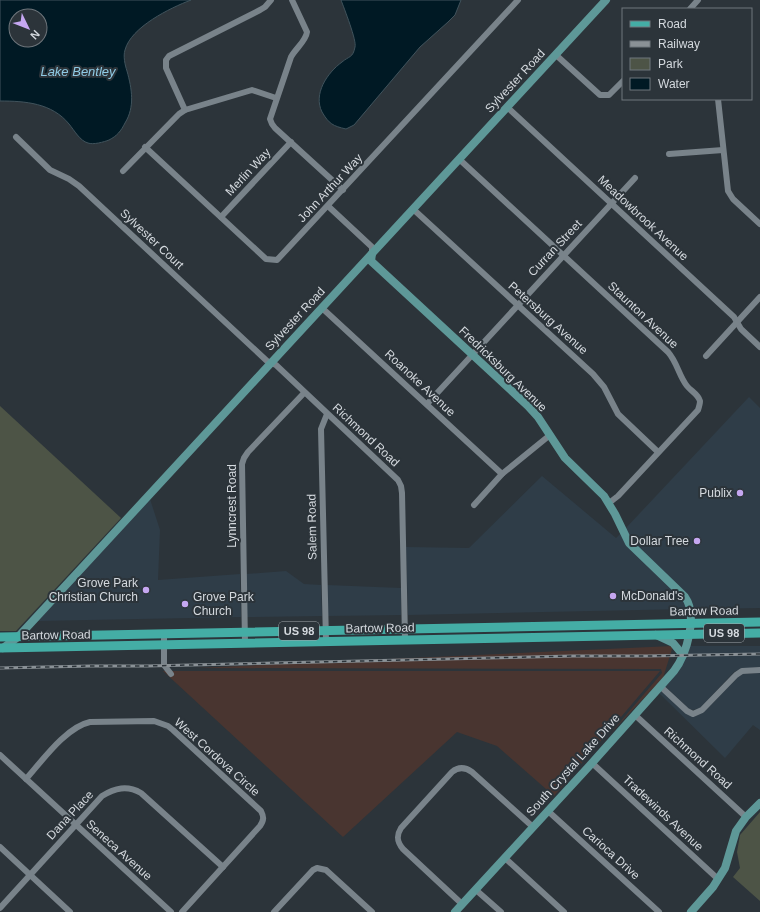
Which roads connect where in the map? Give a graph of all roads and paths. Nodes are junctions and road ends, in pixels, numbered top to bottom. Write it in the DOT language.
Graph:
graph roads {
  1 [pos="271,0"];
  2 [pos="292,0"];
  3 [pos="518,0"];
  4 [pos="606,0"];
  5 [pos="698,0"];
  6 [pos="691,8"];
  7 [pos="556,55"];
  8 [pos="622,82"];
  9 [pos="276,98"];
  10 [pos="718,100"];
  11 [pos="507,107"];
  12 [pos="185,110"];
  13 [pos="16,136"];
  14 [pos="291,142"];
  15 [pos="145,147"];
  16 [pos="723,150"];
  17 [pos="669,154"];
  18 [pos="459,159"];
  19 [pos="123,171"];
  20 [pos="635,178"];
  21 [pos="343,190"];
  22 [pos="612,204"];
  23 [pos="328,206"];
  24 [pos="413,208"];
  25 [pos="221,217"];
  26 [pos="760,224"];
  27 [pos="372,254"];
  28 [pos="564,256"];
  29 [pos="760,297"];
  30 [pos="518,305"];
  31 [pos="322,308"];
  32 [pos="736,323"];
  33 [pos="760,347"];
  34 [pos="472,355"];
  35 [pos="706,356"];
  36 [pos="271,363"];
  37 [pos="304,393"];
  38 [pos="427,404"];
  39 [pos="327,414"];
  40 [pos="550,435"];
  41 [pos="658,452"];
  42 [pos="502,474"];
  43 [pos="609,503"];
  44 [pos="474,505"];
  45 [pos="760,622"];
  46 [pos="691,623"];
  47 [pos="405,628"];
  48 [pos="325,630"];
  49 [pos="244,632"];
  50 [pos="760,632"];
  51 [pos="164,634"];
  52 [pos="688,634"];
  53 [pos="656,635"];
  54 [pos="0,636"];
  55 [pos="18,636"];
  56 [pos="405,640"];
  57 [pos="326,641"];
  58 [pos="245,643"];
  59 [pos="164,645"];
  60 [pos="1,649"];
  61 [pos="683,655"];
  62 [pos="760,670"];
  63 [pos="171,674"];
  64 [pos="660,686"];
  65 [pos="635,715"];
  66 [pos="0,755"];
  67 [pos="592,763"];
  68 [pos="26,779"];
  69 [pos="760,803"];
  70 [pos="548,811"];
  71 [pos="746,817"];
  72 [pos="76,826"];
  73 [pos="533,827"];
  74 [pos="0,847"];
  75 [pos="505,858"];
  76 [pos="223,867"];
  77 [pos="30,875"];
  78 [pos="718,879"];
  79 [pos="476,890"];
  80 [pos="462,904"];
  81 [pos="0,908"];
  82 [pos="368,911"];
  83 [pos="70,912"];
  84 [pos="171,912"];
  85 [pos="182,912"];
  86 [pos="274,912"];
  87 [pos="455,912"];
  88 [pos="501,912"];
  89 [pos="564,912"];
  90 [pos="659,912"];
  91 [pos="691,912"];
  1 -- 12 [label="street"];
  2 -- 9 [label="street"];
  3 -- 21 [label="street, John Arthur Way"];
  4 -- 7 [label="street, Sylvester Road"];
  5 -- 6 [label="street"];
  7 -- 8 [label="street"];
  7 -- 11 [label="street, Sylvester Road"];
  9 -- 12 [label="street"];
  9 -- 14 [label="street"];
  10 -- 16 [label="street"];
  11 -- 18 [label="street, Sylvester Road"];
  11 -- 22 [label="street, Meadowbrook Avenue"];
  12 -- 15 [label="street"];
  13 -- 36 [label="street, Sylvester Court"];
  14 -- 21 [label="street"];
  14 -- 25 [label="street, Merlin Way"];
  15 -- 19 [label="street"];
  15 -- 25 [label="street, John Arthur Way"];
  16 -- 17 [label="street"];
  16 -- 26 [label="street"];
  18 -- 24 [label="street, Sylvester Road"];
  18 -- 28 [label="street, Staunton Avenue"];
  20 -- 22 [label="street, Curran Street"];
  21 -- 23 [label="street, John Arthur Way"];
  22 -- 28 [label="street, Curran Street"];
  22 -- 32 [label="street, Meadowbrook Avenue"];
  23 -- 25 [label="street, John Arthur Way"];
  23 -- 27 [label="street"];
  24 -- 27 [label="street, Sylvester Road"];
  24 -- 30 [label="street, Petersburg Avenue"];
  27 -- 31 [label="street, Sylvester Road"];
  27 -- 34 [label="street, Fredricksburg Avenue"];
  28 -- 30 [label="street, Curran Street"];
  28 -- 41 [label="street, Staunton Avenue"];
  29 -- 32 [label="street"];
  30 -- 34 [label="street, Curran Street"];
  30 -- 41 [label="street, Petersburg Avenue"];
  31 -- 36 [label="street, Sylvester Road"];
  31 -- 38 [label="street, Roanoke Avenue"];
  32 -- 33 [label="street, Meadowbrook Avenue"];
  32 -- 35 [label="street"];
  34 -- 38 [label="street, Curran Street"];
  34 -- 40 [label="street, Fredricksburg Avenue"];
  36 -- 37 [label="street, Richmond Road"];
  36 -- 55 [label="street, Sylvester Road"];
  37 -- 39 [label="street, Richmond Road"];
  37 -- 49 [label="street, Lynncrest Road"];
  38 -- 42 [label="street, Roanoke Avenue"];
  39 -- 47 [label="street, Richmond Road"];
  39 -- 48 [label="street, Salem Road"];
  40 -- 42 [label="street"];
  40 -- 43 [label="street, Fredricksburg Avenue"];
  41 -- 43 [label="street, Staunton Avenue"];
  42 -- 44 [label="street"];
  43 -- 46 [label="street, Fredricksburg Avenue"];
  45 -- 46 [label="main road, Bartow Road / US 98"];
  46 -- 47 [label="main road, Bartow Road / US 98"];
  46 -- 52 [label="street, South Crystal Lake Drive"];
  47 -- 48 [label="main road, Bartow Road / US 98"];
  47 -- 56 [label="street, Richmond Road"];
  48 -- 49 [label="main road, Bartow Road / US 98"];
  48 -- 57 [label="street, Salem Road"];
  49 -- 51 [label="main road, Bartow Road / US 98"];
  49 -- 58 [label="street, Lynncrest Road"];
  50 -- 52 [label="main road, Bartow Road / US 98"];
  51 -- 55 [label="main road, Bartow Road / US 98"];
  51 -- 59 [label="street"];
  52 -- 53 [label="main road, Bartow Road / US 98"];
  52 -- 61 [label="street, South Crystal Lake Drive"];
  53 -- 56 [label="main road, Bartow Road / US 98"];
  53 -- 61 [label="street"];
  54 -- 55 [label="main road, Bartow Road / US 98"];
  55 -- 60 [label="street, Sylvester Road"];
  56 -- 57 [label="main road, Bartow Road / US 98"];
  57 -- 58 [label="main road, Bartow Road / US 98"];
  58 -- 59 [label="main road, Bartow Road / US 98"];
  59 -- 60 [label="main road, Bartow Road / US 98"];
  59 -- 63 [label="street"];
  61 -- 64 [label="street, South Crystal Lake Drive"];
  62 -- 64 [label="street"];
  64 -- 65 [label="street, South Crystal Lake Drive"];
  65 -- 67 [label="street, South Crystal Lake Drive"];
  65 -- 71 [label="street, Richmond Road"];
  66 -- 68 [label="street, Seneca Avenue"];
  67 -- 70 [label="street, South Crystal Lake Drive"];
  67 -- 78 [label="street, Tradewinds Avenue"];
  68 -- 72 [label="street, Seneca Avenue"];
  68 -- 76 [label="street, West Cordova Circle"];
  69 -- 71 [label="street"];
  70 -- 73 [label="street, South Crystal Lake Drive"];
  70 -- 90 [label="street, Carioca Drive"];
  71 -- 78 [label="street"];
  72 -- 76 [label="street, Dana Place"];
  72 -- 77 [label="street, Dana Place"];
  72 -- 84 [label="street, Seneca Avenue"];
  73 -- 75 [label="street, South Crystal Lake Drive"];
  73 -- 80 [label="street"];
  74 -- 77 [label="street"];
  75 -- 79 [label="street, South Crystal Lake Drive"];
  75 -- 89 [label="street"];
  76 -- 85 [label="street"];
  77 -- 81 [label="street, Dana Place"];
  77 -- 83 [label="street"];
  78 -- 91 [label="street"];
  79 -- 80 [label="street, South Crystal Lake Drive"];
  79 -- 88 [label="street"];
  80 -- 87 [label="street, South Crystal Lake Drive"];
  82 -- 86 [label="street"];
}
